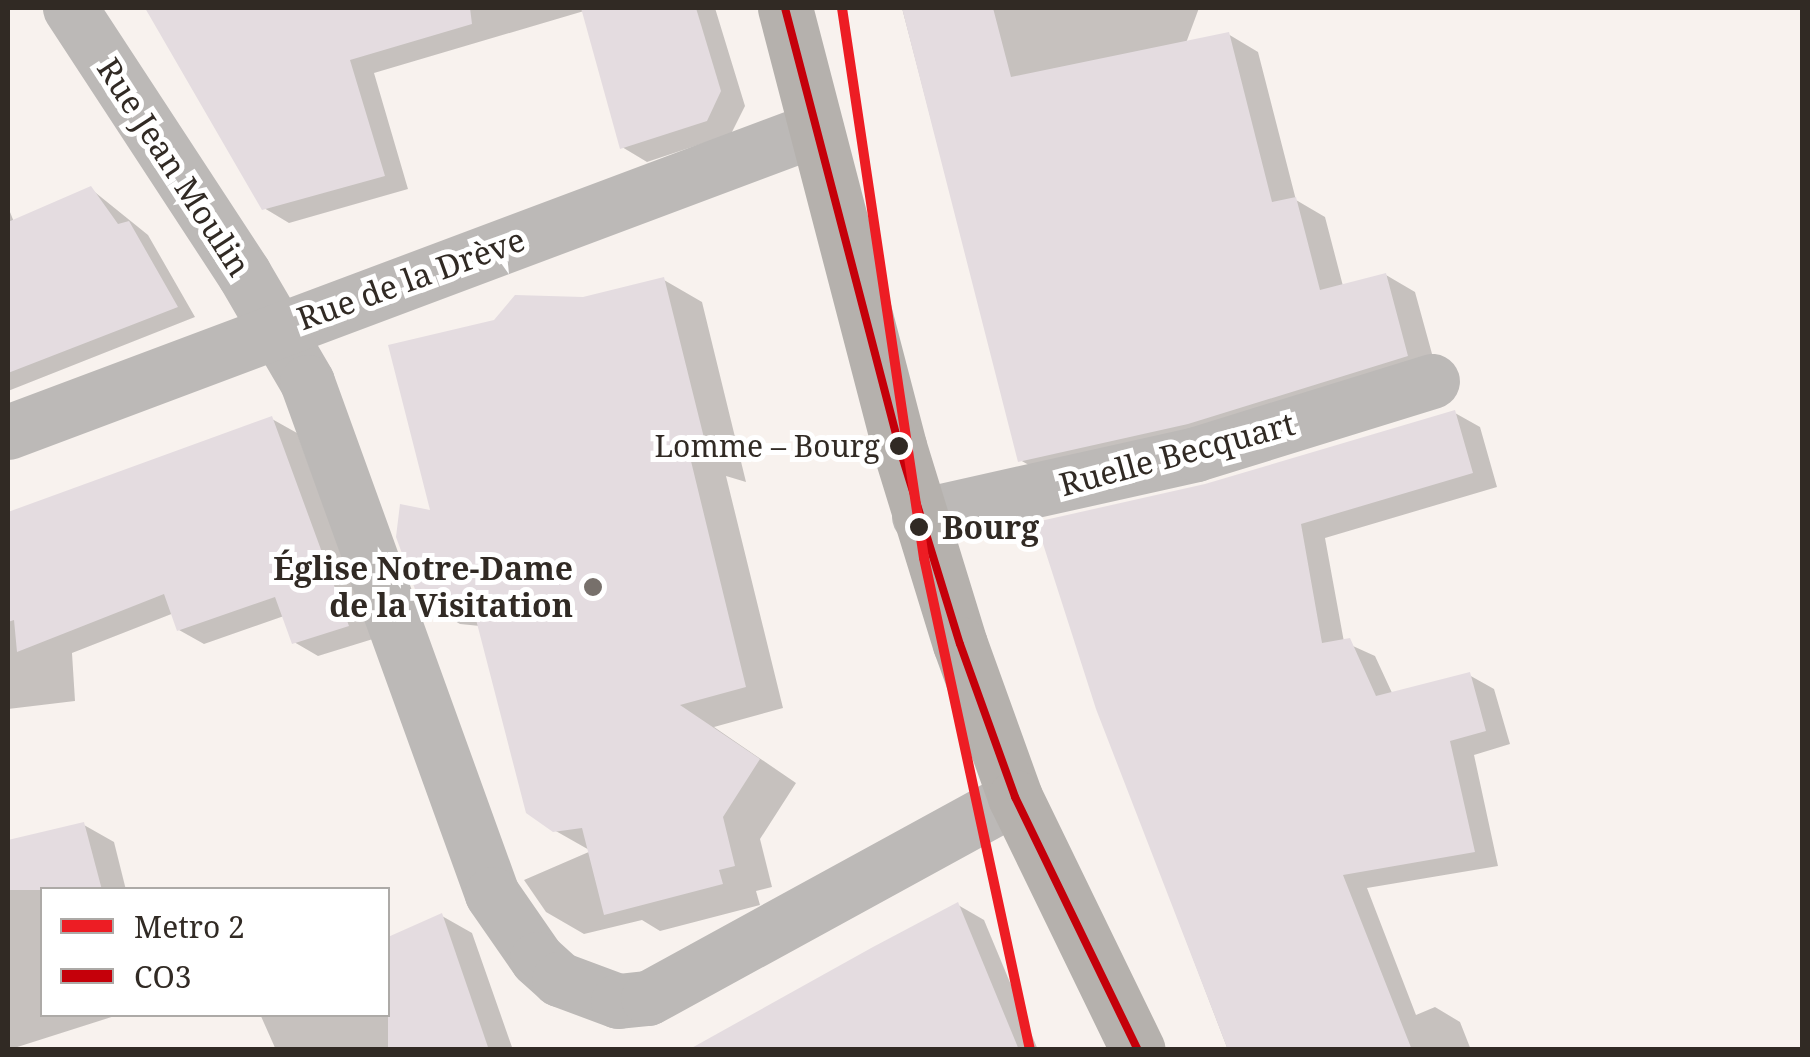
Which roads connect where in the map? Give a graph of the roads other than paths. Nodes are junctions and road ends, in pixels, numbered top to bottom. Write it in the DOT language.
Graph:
graph roads {
  1 [pos="70,8"];
  2 [pos="785,8"];
  3 [pos="816,129"];
  4 [pos="278,328"];
  5 [pos="1432,381"];
  6 [pos="8,432"];
  7 [pos="919,516"];
  8 [pos="1015,797"];
  9 [pos="1138,1050"];
  1 -- 4 [label="street, Rue Jean Moulin"];
  2 -- 3 [label="main road"];
  3 -- 4 [label="street, Rue de la Drève"];
  3 -- 7 [label="main road"];
  4 -- 6 [label="street, Rue de la Drève"];
  4 -- 8 [label="street, Rue Jean Moulin"];
  5 -- 7 [label="street, Ruelle Becquart"];
  7 -- 8 [label="main road"];
  8 -- 9 [label="main road"];
}
